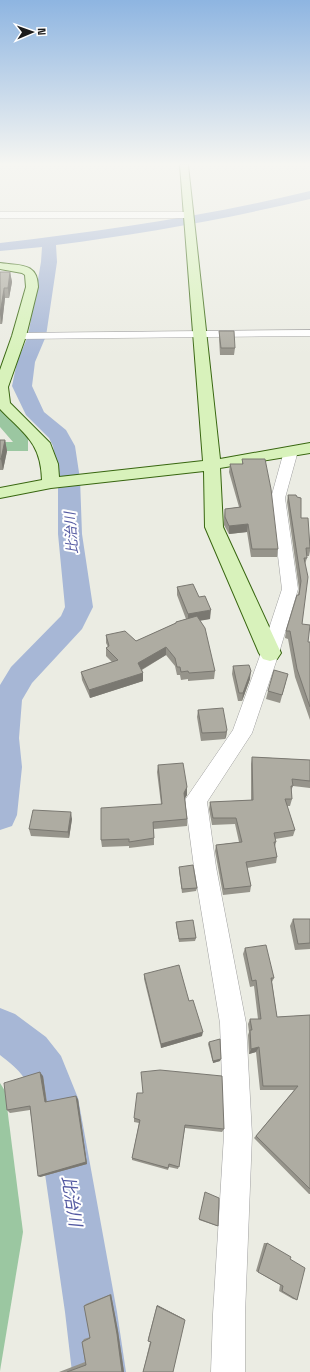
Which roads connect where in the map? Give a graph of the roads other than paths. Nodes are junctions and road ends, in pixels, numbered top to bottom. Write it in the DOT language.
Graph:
graph roads {
  1 [pos="190,229"];
  2 [pos="0,266"];
  3 [pos="310,333"];
  4 [pos="199,335"];
  5 [pos="19,336"];
  6 [pos="310,448"];
  7 [pos="291,451"];
  8 [pos="212,465"];
  9 [pos="51,483"];
  10 [pos="0,493"];
  11 [pos="270,653"];
  12 [pos="228,1372"];
  1 -- 4 [label="street"];
  2 -- 5 [label="street"];
  3 -- 4 [label="street"];
  4 -- 5 [label="street"];
  4 -- 8 [label="street"];
  5 -- 9 [label="street"];
  6 -- 7 [label="street"];
  7 -- 8 [label="street"];
  7 -- 11 [label="street"];
  8 -- 9 [label="street"];
  8 -- 11 [label="street"];
  9 -- 10 [label="street"];
  11 -- 12 [label="street"];
}
